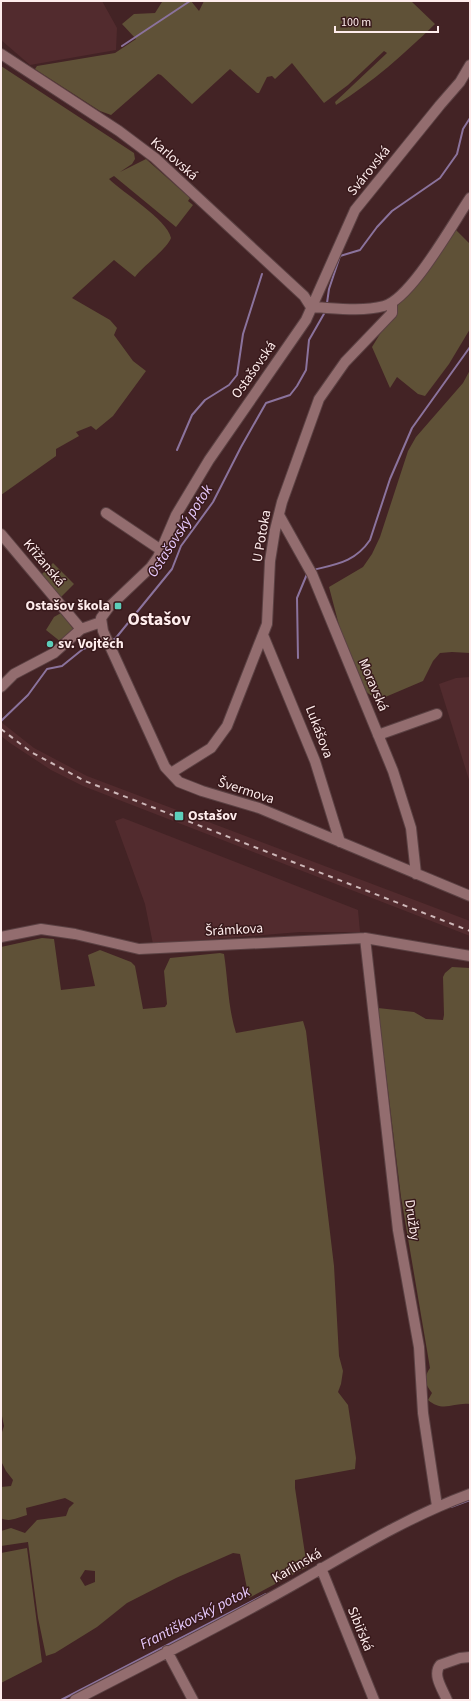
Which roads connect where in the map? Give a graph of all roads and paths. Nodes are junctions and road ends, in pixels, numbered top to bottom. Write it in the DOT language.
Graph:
graph roads {
  1 [pos="1,54"];
  2 [pos="470,65"];
  3 [pos="470,198"];
  4 [pos="392,303"];
  5 [pos="311,307"];
  6 [pos="106,513"];
  7 [pos="279,515"];
  8 [pos="1,534"];
  9 [pos="161,550"];
  10 [pos="101,622"];
  11 [pos="81,629"];
  12 [pos="263,635"];
  13 [pos="1,687"];
  14 [pos="437,714"];
  15 [pos="378,735"];
  16 [pos="171,773"];
  17 [pos="340,842"];
  18 [pos="416,874"];
  19 [pos="470,896"];
  20 [pos="1,937"];
  21 [pos="365,938"];
  22 [pos="470,956"];
  23 [pos="470,1494"];
  24 [pos="437,1506"];
  25 [pos="321,1568"];
  26 [pos="167,1651"];
  27 [pos="470,1657"];
  28 [pos="75,1700"];
  29 [pos="193,1700"];
  30 [pos="374,1700"];
  31 [pos="447,1700"];
  1 -- 5 [label="street, Karlovská"];
  2 -- 5 [label="street, Svárovská"];
  3 -- 4 [label="street"];
  4 -- 5 [label="street"];
  4 -- 7 [label="street, U Potoka"];
  5 -- 9 [label="street, Ostašovská"];
  6 -- 9 [label="street"];
  7 -- 12 [label="street, U Potoka"];
  7 -- 15 [label="street, Moravská"];
  8 -- 11 [label="street, Křižanská"];
  9 -- 10 [label="street, Ostašovská"];
  10 -- 11 [label="street"];
  10 -- 16 [label="street, Švermova"];
  11 -- 13 [label="street"];
  12 -- 16 [label="street, U Potoka"];
  12 -- 17 [label="street, Lukášova"];
  14 -- 15 [label="street"];
  15 -- 18 [label="street, Moravská"];
  16 -- 17 [label="street, Švermova"];
  17 -- 18 [label="street, Švermova"];
  18 -- 19 [label="street, Švermova"];
  20 -- 21 [label="street, Šrámkova"];
  21 -- 22 [label="street, Šrámkova"];
  21 -- 24 [label="street, Družby"];
  23 -- 24 [label="street, Karlinská"];
  24 -- 25 [label="street, Karlinská"];
  25 -- 26 [label="street, Karlinská"];
  25 -- 30 [label="street, Sibiřská"];
  26 -- 28 [label="street, Karlinská"];
  26 -- 29 [label="street"];
  27 -- 31 [label="street"];
}
